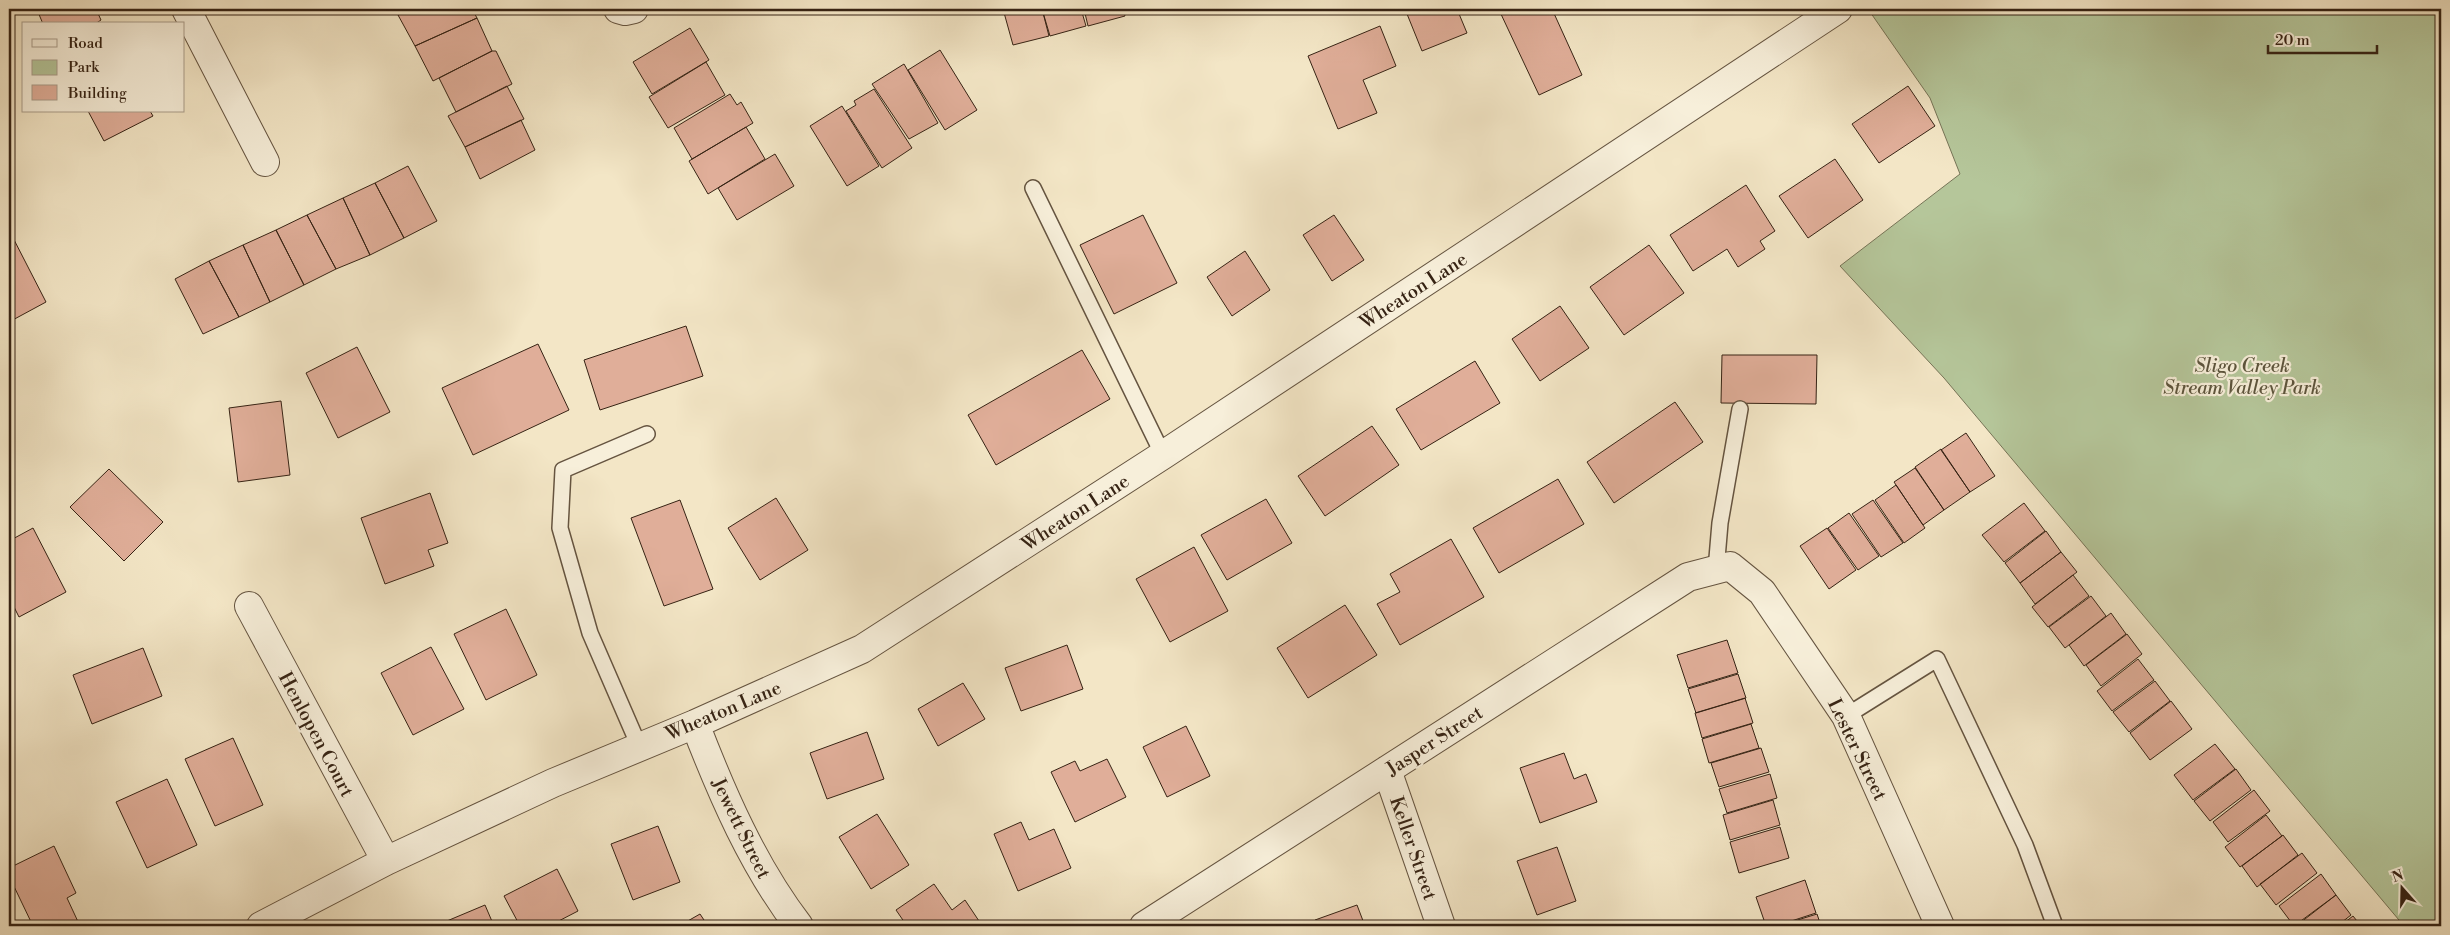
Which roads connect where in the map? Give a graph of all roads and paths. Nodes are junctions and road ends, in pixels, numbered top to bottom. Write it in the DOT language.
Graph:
graph roads {
  1 [pos="186,9"];
  2 [pos="618,9"];
  3 [pos="634,9"];
  4 [pos="1838,9"];
  5 [pos="265,162"];
  6 [pos="1033,188"];
  7 [pos="1740,409"];
  8 [pos="647,434"];
  9 [pos="1163,456"];
  10 [pos="1723,568"];
  11 [pos="249,606"];
  12 [pos="1846,716"];
  13 [pos="695,724"];
  14 [pos="639,746"];
  15 [pos="1387,770"];
  16 [pos="386,862"];
  17 [pos="262,926"];
  18 [pos="799,926"];
  19 [pos="1144,926"];
  20 [pos="1441,926"];
  21 [pos="1940,926"];
  22 [pos="2055,926"];
  1 -- 5 [label="street"];
  2 -- 3 [label="street"];
  4 -- 9 [label="street, Wheaton Lane"];
  6 -- 9 [label="lane"];
  7 -- 10 [label="lane"];
  8 -- 14 [label="lane"];
  9 -- 13 [label="street, Wheaton Lane"];
  10 -- 12 [label="street, Lester Street"];
  10 -- 15 [label="street, Jasper Street"];
  11 -- 16 [label="street, Henlopen Court"];
  12 -- 21 [label="street, Lester Street"];
  12 -- 22 [label="lane"];
  13 -- 14 [label="street, Wheaton Lane"];
  13 -- 18 [label="street, Jewett Street"];
  14 -- 16 [label="street, Wheaton Lane"];
  15 -- 19 [label="street, Jasper Street"];
  15 -- 20 [label="street, Keller Street"];
  16 -- 17 [label="street, Wheaton Lane"];
}
